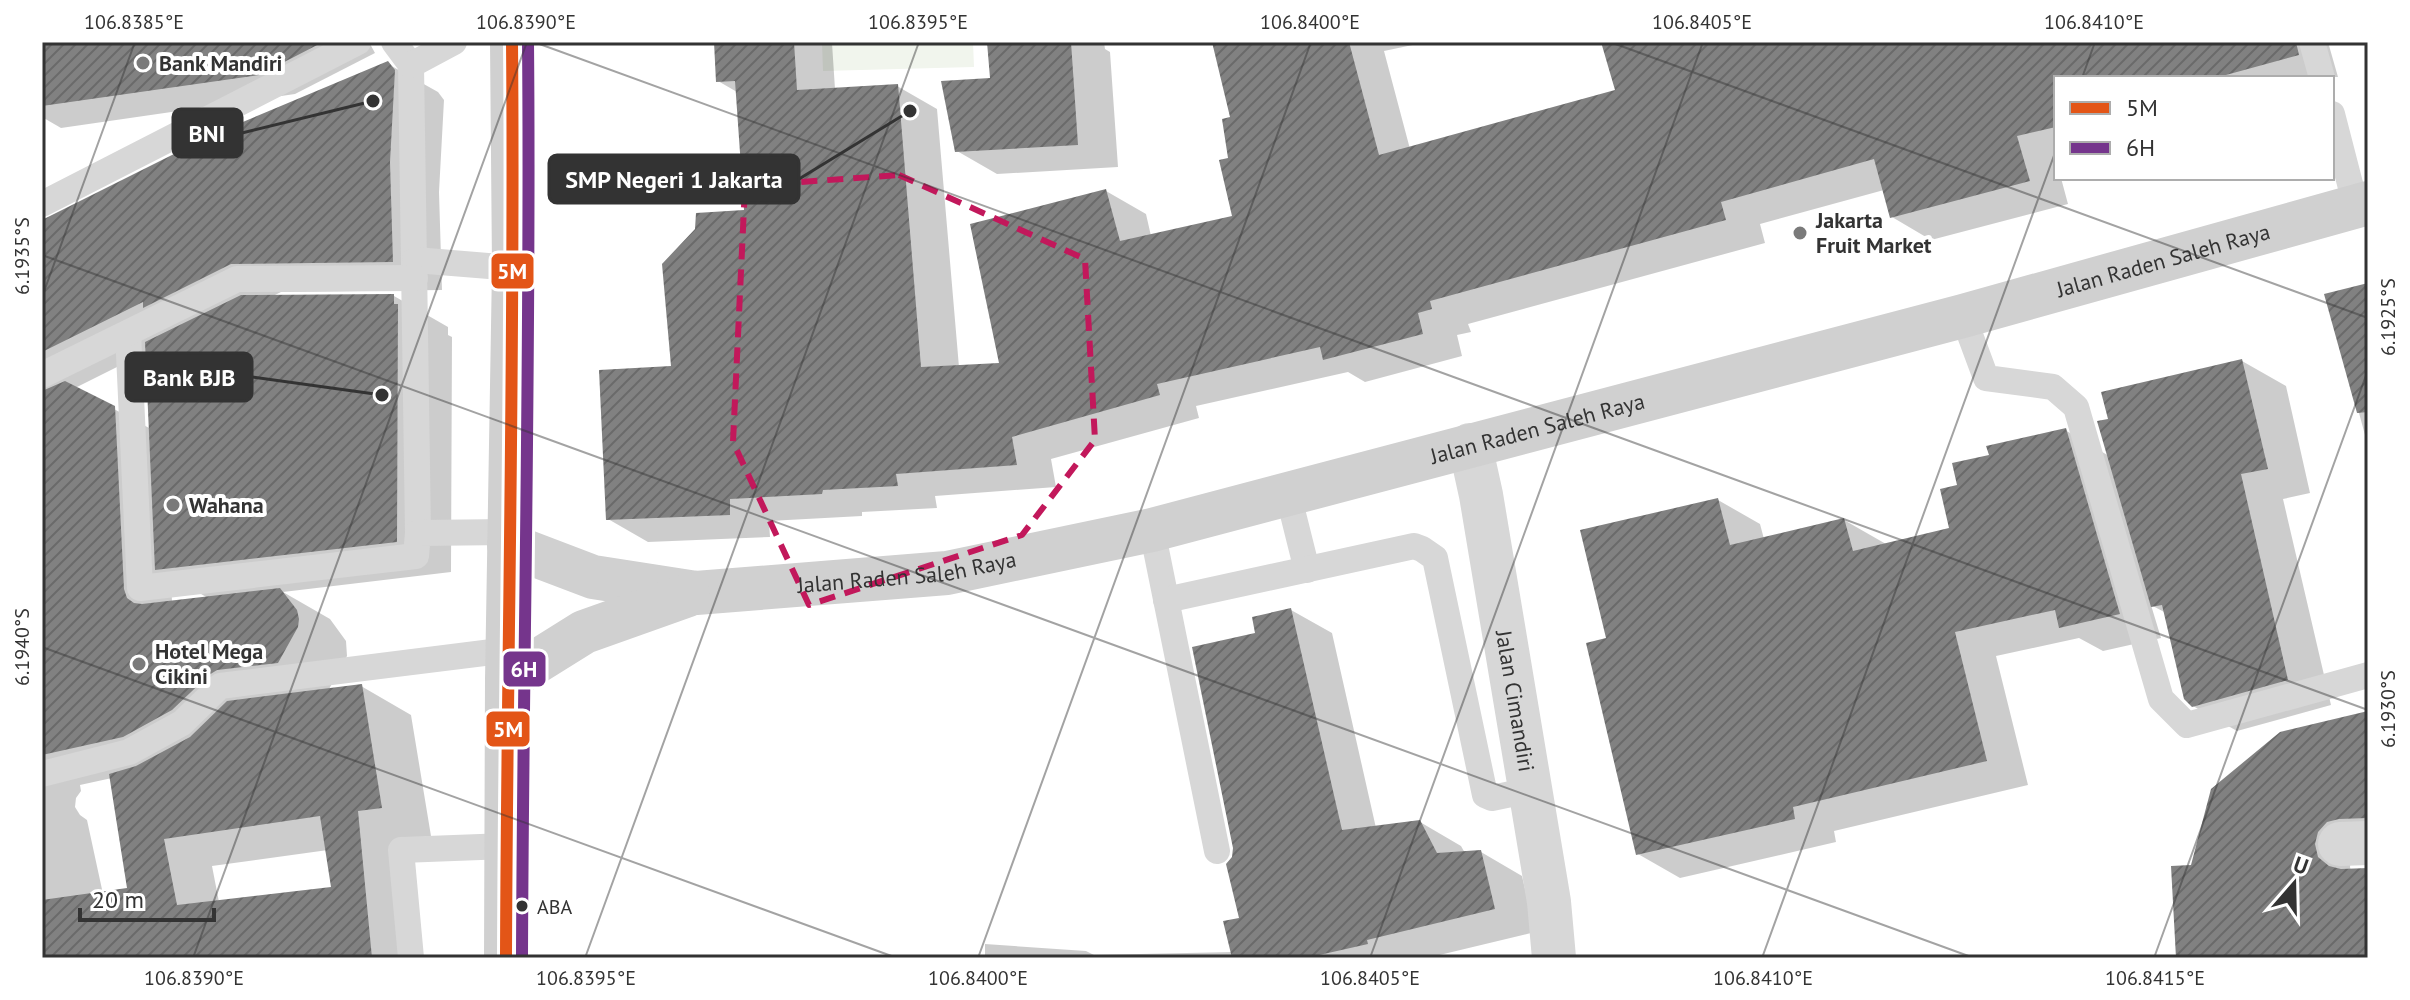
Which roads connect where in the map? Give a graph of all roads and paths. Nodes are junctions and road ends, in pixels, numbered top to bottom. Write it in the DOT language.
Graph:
graph roads {
  1 [pos="358,42"];
  2 [pos="394,42"];
  3 [pos="454,42"];
  4 [pos="512,42"];
  5 [pos="2312,42"];
  6 [pos="411,65"];
  7 [pos="2321,76"];
  8 [pos="2334,120"];
  9 [pos="42,204"];
  10 [pos="2362,205"];
  11 [pos="514,268"];
  12 [pos="415,269"];
  13 [pos="1963,316"];
  14 [pos="128,333"];
  15 [pos="42,375"];
  16 [pos="1470,445"];
  17 [pos="1288,494"];
  18 [pos="1152,530"];
  19 [pos="418,533"];
  20 [pos="509,538"];
  21 [pos="1307,570"];
  22 [pos="696,593"];
  23 [pos="1166,600"];
  24 [pos="507,665"];
  25 [pos="2368,675"];
  26 [pos="42,774"];
  27 [pos="1530,790"];
  28 [pos="507,846"];
  29 [pos="1217,851"];
  30 [pos="411,958"];
  31 [pos="506,958"];
  32 [pos="1554,958"];
  1 -- 9 [label="lane"];
  2 -- 6 [label="lane"];
  3 -- 6 [label="lane"];
  4 -- 11 [label="main road"];
  5 -- 7 [label="lane"];
  6 -- 12 [label="lane"];
  8 -- 10 [label="lane"];
  10 -- 13 [label="main road, Jalan Raden Saleh Raya"];
  11 -- 12 [label="lane"];
  11 -- 20 [label="main road"];
  12 -- 14 [label="lane"];
  12 -- 19 [label="lane"];
  13 -- 16 [label="main road, Jalan Raden Saleh Raya"];
  13 -- 25 [label="lane"];
  14 -- 15 [label="lane"];
  14 -- 19 [label="lane"];
  16 -- 17 [label="main road, Jalan Raden Saleh Raya"];
  16 -- 27 [label="street, Jalan Cimandiri"];
  17 -- 18 [label="main road, Jalan Raden Saleh Raya"];
  17 -- 21 [label="lane"];
  18 -- 22 [label="main road, Jalan Raden Saleh Raya"];
  18 -- 23 [label="lane"];
  19 -- 20 [label="lane"];
  20 -- 22 [label="main road, Jalan Raden Saleh Raya"];
  20 -- 24 [label="main road"];
  21 -- 23 [label="lane"];
  21 -- 27 [label="lane"];
  22 -- 24 [label="main road, Jalan Raden Saleh Raya"];
  23 -- 29 [label="lane"];
  24 -- 26 [label="lane"];
  24 -- 28 [label="main road"];
  27 -- 32 [label="street, Jalan Cimandiri"];
  28 -- 30 [label="lane"];
  28 -- 31 [label="main road"];
}
